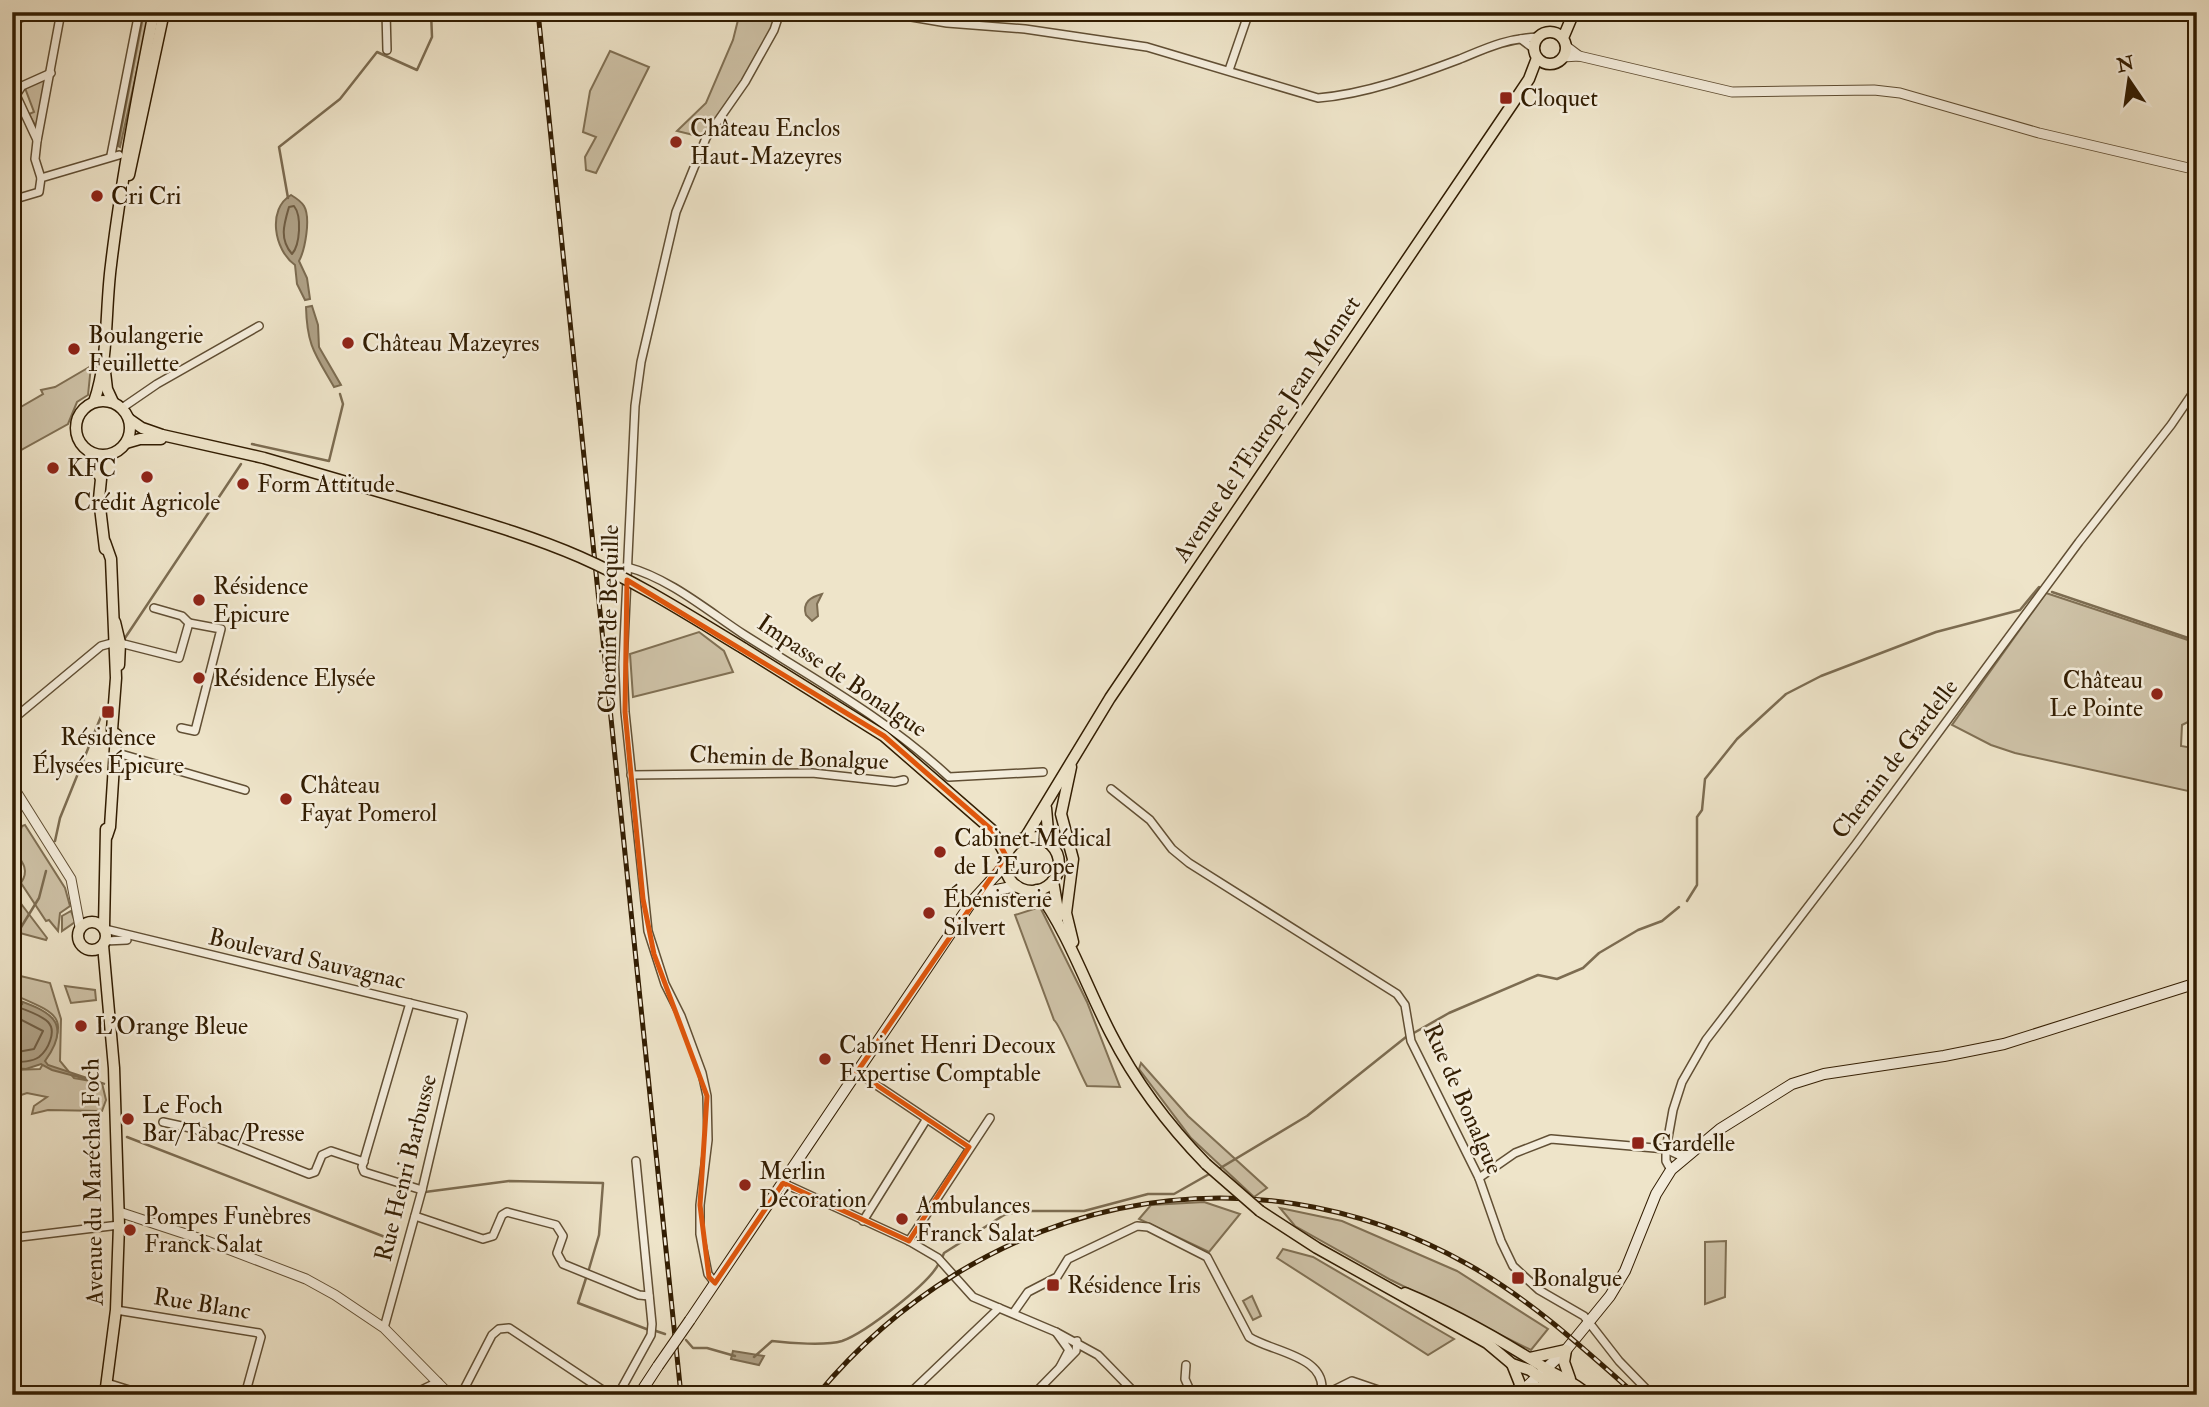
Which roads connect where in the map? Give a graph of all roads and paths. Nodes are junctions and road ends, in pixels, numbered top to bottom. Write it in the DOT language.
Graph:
graph roads {
  1 [pos="36,12"];
  2 [pos="61,12"];
  3 [pos="139,12"];
  4 [pos="154,12"];
  5 [pos="164,12"];
  6 [pos="387,12"];
  7 [pos="780,12"];
  8 [pos="882,12"];
  9 [pos="1249,12"];
  10 [pos="1572,15"];
  11 [pos="13,19"];
  12 [pos="1552,32"];
  13 [pos="1564,47"];
  14 [pos="387,50"];
  15 [pos="1539,52"];
  16 [pos="1229,70"];
  17 [pos="51,73"];
  18 [pos="37,141"];
  19 [pos="2197,170"];
  20 [pos="41,178"];
  21 [pos="12,200"];
  22 [pos="120,205"];
  23 [pos="259,326"];
  24 [pos="103,358"];
  25 [pos="2197,387"];
  26 [pos="94,402"];
  27 [pos="118,405"];
  28 [pos="129,419"];
  29 [pos="125,443"];
  30 [pos="223,448"];
  31 [pos="90,453"];
  32 [pos="111,454"];
  33 [pos="101,481"];
  34 [pos="627,567"];
  35 [pos="154,608"];
  36 [pos="189,623"];
  37 [pos="116,642"];
  38 [pos="12,720"];
  39 [pos="181,727"];
  40 [pos="114,752"];
  41 [pos="1075,753"];
  42 [pos="1043,772"];
  43 [pos="631,775"];
  44 [pos="904,780"];
  45 [pos="12,785"];
  46 [pos="1111,789"];
  47 [pos="245,790"];
  48 [pos="1046,807"];
  49 [pos="992,830"];
  50 [pos="1022,839"];
  51 [pos="1049,843"];
  52 [pos="1006,860"];
  53 [pos="1053,881"];
  54 [pos="1017,886"];
  55 [pos="1037,890"];
  56 [pos="973,901"];
  57 [pos="97,930"];
  58 [pos="1065,935"];
  59 [pos="90,950"];
  60 [pos="1080,968"];
  61 [pos="2197,984"];
  62 [pos="410,1003"];
  63 [pos="109,1010"];
  64 [pos="463,1016"];
  65 [pos="857,1072"];
  66 [pos="990,1118"];
  67 [pos="926,1120"];
  68 [pos="163,1122"];
  69 [pos="969,1147"];
  70 [pos="1666,1149"];
  71 [pos="1683,1157"];
  72 [pos="636,1161"];
  73 [pos="364,1162"];
  74 [pos="1671,1170"];
  75 [pos="1479,1178"];
  76 [pos="783,1183"];
  77 [pos="422,1190"];
  78 [pos="119,1212"];
  79 [pos="415,1216"];
  80 [pos="863,1221"];
  81 [pos="119,1225"];
  82 [pos="12,1238"];
  83 [pos="909,1241"];
  84 [pos="1368,1277"];
  85 [pos="715,1283"];
  86 [pos="649,1296"];
  87 [pos="999,1308"];
  88 [pos="116,1310"];
  89 [pos="1014,1312"];
  90 [pos="1590,1321"];
  91 [pos="384,1328"];
  92 [pos="1056,1332"];
  93 [pos="1487,1343"];
  94 [pos="1079,1344"];
  95 [pos="1566,1349"];
  96 [pos="1069,1350"];
  97 [pos="1530,1358"];
  98 [pos="1512,1364"];
  99 [pos="1186,1365"];
  100 [pos="1060,1367"];
  101 [pos="1542,1372"];
  102 [pos="1570,1379"];
  103 [pos="438,1382"];
  104 [pos="1552,1388"];
  105 [pos="106,1389"];
  106 [pos="1519,1393"];
  107 [pos="145,1395"];
  108 [pos="245,1395"];
  109 [pos="411,1395"];
  110 [pos="450,1395"];
  111 [pos="461,1395"];
  112 [pos="610,1395"];
  113 [pos="618,1395"];
  114 [pos="639,1395"];
  115 [pos="908,1395"];
  116 [pos="1033,1395"];
  117 [pos="1137,1395"];
  118 [pos="1192,1395"];
  119 [pos="1322,1395"];
  120 [pos="1393,1395"];
  121 [pos="1563,1395"];
  122 [pos="1577,1395"];
  123 [pos="1588,1395"];
  124 [pos="1652,1395"];
  1 -- 11 [label="street"];
  2 -- 17 [label="street"];
  3 -- 20 [label="street"];
  4 -- 22 [label="main road"];
  5 -- 22 [label="main road"];
  6 -- 14 [label="street"];
  7 -- 34 [label="street, Chemin de Bequille"];
  8 -- 16 [label="street"];
  9 -- 16 [label="street"];
  10 -- 12 [label="main road"];
  10 -- 13 [label="main road"];
  12 -- 13 [label="main road"];
  12 -- 15 [label="main road"];
  13 -- 15 [label="main road"];
  13 -- 19 [label="street"];
  15 -- 16 [label="street"];
  15 -- 41 [label="main road, Avenue de l'Europe Jean Monnet"];
  17 -- 18 [label="street"];
  17 -- 18 [label="street"];
  18 -- 20 [label="street"];
  20 -- 21 [label="street"];
  22 -- 24 [label="main road"];
  23 -- 27 [label="street"];
  24 -- 26 [label="main road"];
  24 -- 27 [label="main road"];
  25 -- 70 [label="street, Chemin de Gardelle"];
  26 -- 27 [label="main road"];
  26 -- 31 [label="main road"];
  27 -- 28 [label="main road"];
  28 -- 29 [label="main road"];
  28 -- 30 [label="main road"];
  29 -- 30 [label="main road"];
  29 -- 32 [label="main road"];
  30 -- 49 [label="main road, bridge"];
  31 -- 32 [label="main road"];
  31 -- 33 [label="main road"];
  32 -- 33 [label="main road"];
  33 -- 37 [label="main road"];
  34 -- 42 [label="street, Impasse de Bonalgue"];
  34 -- 43 [label="street, Chemin de Bequille"];
  35 -- 36 [label="street"];
  36 -- 37 [label="street"];
  36 -- 39 [label="street"];
  37 -- 38 [label="street"];
  37 -- 40 [label="main road, Avenue du Maréchal Foch"];
  40 -- 47 [label="street"];
  40 -- 57 [label="main road, Avenue du Maréchal Foch"];
  41 -- 48 [label="main road, Avenue de l'Europe Jean Monnet"];
  41 -- 60 [label="main road"];
  43 -- 44 [label="street, Chemin de Bonalgue"];
  43 -- 85 [label="street, Chemin de Bequille"];
  45 -- 57 [label="street"];
  46 -- 75 [label="street, Rue de Bonalgue"];
  48 -- 50 [label="main road, Avenue de l'Europe Jean Monnet"];
  48 -- 51 [label="main road"];
  49 -- 50 [label="main road"];
  49 -- 52 [label="main road"];
  50 -- 51 [label="main road"];
  50 -- 52 [label="main road"];
  51 -- 53 [label="main road"];
  52 -- 54 [label="main road"];
  52 -- 56 [label="main road"];
  53 -- 55 [label="main road"];
  53 -- 58 [label="main road"];
  54 -- 55 [label="main road"];
  54 -- 56 [label="main road"];
  55 -- 58 [label="main road"];
  56 -- 65 [label="main road"];
  57 -- 59 [label="main road"];
  57 -- 59 [label="main road, Avenue du Maréchal Foch"];
  57 -- 62 [label="street, Boulevard Sauvagnac"];
  57 -- 63 [label="main road, Avenue du Maréchal Foch"];
  58 -- 60 [label="main road"];
  59 -- 63 [label="main road, Avenue du Maréchal Foch"];
  60 -- 84 [label="main road, bridge"];
  61 -- 71 [label="main road"];
  62 -- 64 [label="street, Boulevard Sauvagnac"];
  62 -- 73 [label="street"];
  63 -- 78 [label="main road, Avenue du Maréchal Foch"];
  64 -- 77 [label="street, Rue Henri Barbusse"];
  65 -- 67 [label="street"];
  65 -- 76 [label="main road"];
  66 -- 69 [label="street"];
  67 -- 69 [label="street"];
  67 -- 80 [label="street"];
  68 -- 73 [label="street"];
  69 -- 83 [label="street"];
  70 -- 71 [label="street"];
  70 -- 74 [label="street, Chemin de Gardelle"];
  70 -- 75 [label="street"];
  71 -- 74 [label="main road"];
  72 -- 86 [label="street"];
  73 -- 77 [label="street"];
  74 -- 90 [label="main road"];
  75 -- 90 [label="street, Rue de Bonalgue"];
  76 -- 80 [label="street"];
  76 -- 85 [label="main road"];
  77 -- 79 [label="street, Rue Henri Barbusse"];
  78 -- 81 [label="main road, Avenue du Maréchal Foch"];
  78 -- 91 [label="street"];
  79 -- 86 [label="street"];
  79 -- 91 [label="street, Rue Henri Barbusse"];
  80 -- 83 [label="street"];
  81 -- 82 [label="street"];
  81 -- 88 [label="main road, Avenue du Maréchal Foch"];
  83 -- 87 [label="street"];
  84 -- 93 [label="main road"];
  84 -- 97 [label="main road"];
  85 -- 114 [label="main road, bridge"];
  86 -- 113 [label="street"];
  87 -- 89 [label="street"];
  87 -- 115 [label="street"];
  88 -- 105 [label="main road, Avenue du Maréchal Foch"];
  88 -- 108 [label="street, Rue Blanc"];
  89 -- 92 [label="street"];
  89 -- 119 [label="street"];
  90 -- 95 [label="main road"];
  90 -- 124 [label="street"];
  91 -- 103 [label="street"];
  92 -- 94 [label="street"];
  92 -- 96 [label="street"];
  93 -- 98 [label="main road"];
  93 -- 101 [label="main road"];
  94 -- 96 [label="street"];
  94 -- 100 [label="street"];
  94 -- 117 [label="street"];
  95 -- 97 [label="main road"];
  95 -- 101 [label="main road"];
  95 -- 102 [label="main road"];
  96 -- 100 [label="street"];
  97 -- 101 [label="main road"];
  98 -- 101 [label="main road"];
  98 -- 106 [label="main road"];
  99 -- 118 [label="street"];
  100 -- 116 [label="street"];
  101 -- 102 [label="main road"];
  101 -- 104 [label="main road"];
  101 -- 106 [label="main road"];
  101 -- 122 [label="main road"];
  102 -- 123 [label="main road"];
  103 -- 109 [label="street"];
  103 -- 110 [label="street"];
  104 -- 106 [label="main road"];
  104 -- 121 [label="main road"];
  105 -- 107 [label="street"];
  111 -- 112 [label="street"];
  119 -- 120 [label="street"];
}
